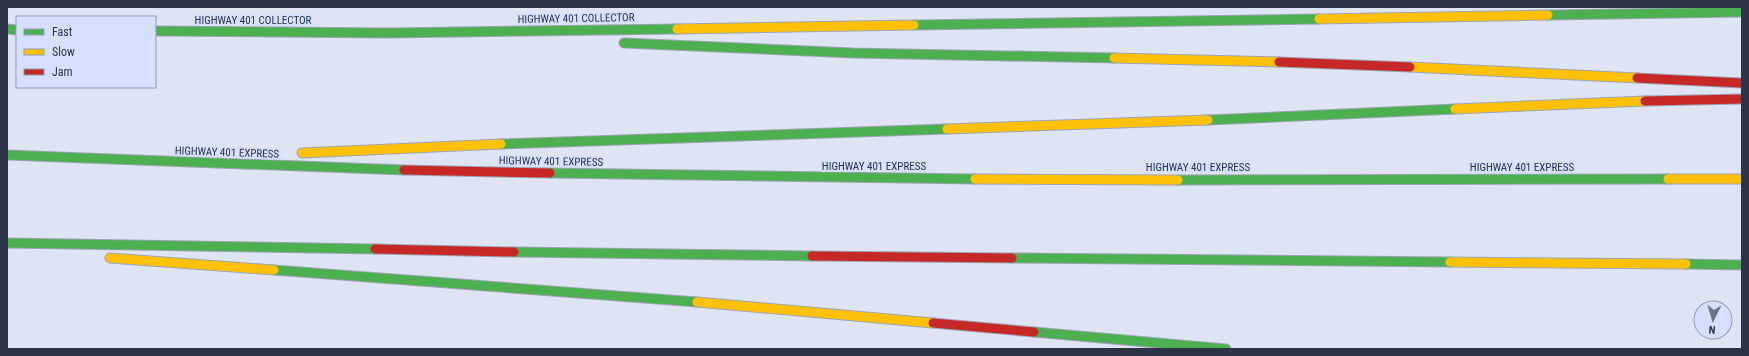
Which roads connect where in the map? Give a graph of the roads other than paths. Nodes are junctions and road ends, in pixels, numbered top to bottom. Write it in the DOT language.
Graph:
graph roads {
  1 [pos="1742,12"];
  2 [pos="156,31"];
  3 [pos="388,33"];
  4 [pos="561,40"];
  5 [pos="617,42"];
  6 [pos="1742,83"];
  7 [pos="1742,99"];
  8 [pos="290,154"];
  9 [pos="7,155"];
  10 [pos="266,155"];
  11 [pos="140,162"];
  12 [pos="1742,179"];
  13 [pos="7,243"];
  14 [pos="7,251"];
  15 [pos="39,253"];
  16 [pos="102,258"];
  17 [pos="1742,266"];
  18 [pos="1226,349"];
  1 -- 3 [label="highway, HIGHWAY 401 COLLECTOR"];
  2 -- 3 [label="highway, HIGHWAY 401 COLLECTOR"];
  3 -- 4 [label="highway"];
  5 -- 6 [label="highway"];
  7 -- 8 [label="highway"];
  9 -- 11 [label="highway, HIGHWAY 401 EXPRESS"];
  10 -- 11 [label="highway"];
  11 -- 12 [label="highway, HIGHWAY 401 EXPRESS"];
  13 -- 17 [label="highway"];
  14 -- 15 [label="highway"];
  16 -- 18 [label="highway"];
}
